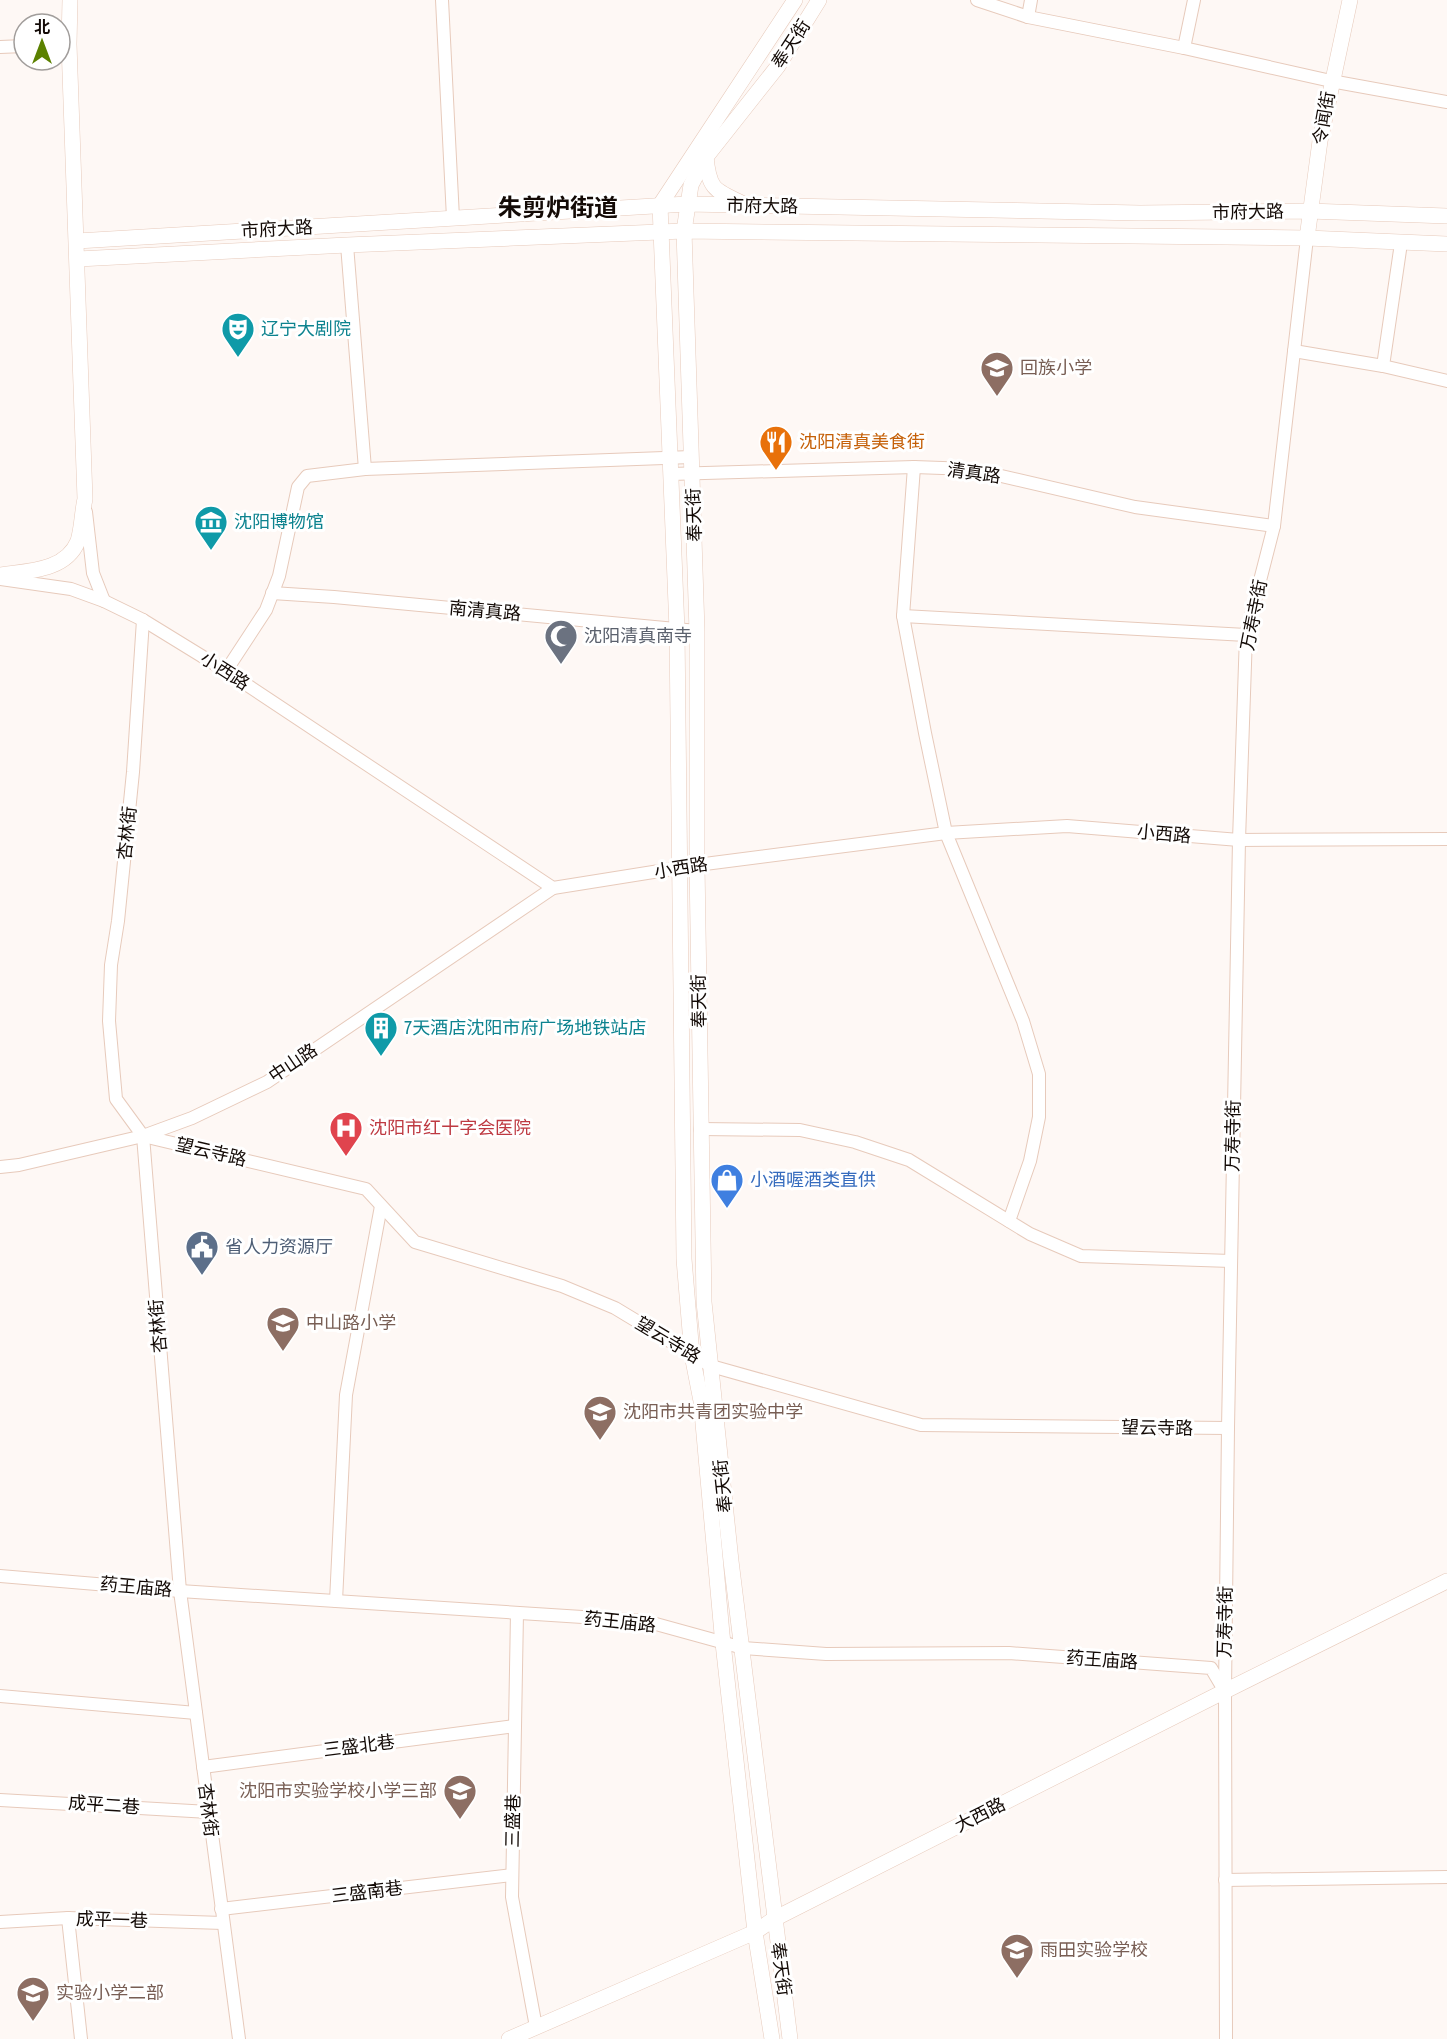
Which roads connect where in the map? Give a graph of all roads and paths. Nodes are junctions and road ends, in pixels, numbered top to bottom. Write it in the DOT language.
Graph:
graph roads {
  1 [pos="442,0"];
  2 [pos="795,0"];
  3 [pos="819,0"];
  4 [pos="977,0"];
  5 [pos="1031,0"];
  6 [pos="1194,0"];
  7 [pos="1350,0"];
  8 [pos="1028,17"];
  9 [pos="1184,48"];
  10 [pos="67,72"];
  11 [pos="1331,81"];
  12 [pos="1447,102"];
  13 [pos="706,157"];
  14 [pos="687,204"];
  15 [pos="660,205"];
  16 [pos="747,206"];
  17 [pos="1309,211"];
  18 [pos="1447,216"];
  19 [pos="453,218"];
  20 [pos="684,231"];
  21 [pos="660,232"];
  22 [pos="1307,238"];
  23 [pos="77,241"];
  24 [pos="1447,244"];
  25 [pos="347,245"];
  26 [pos="1400,250"];
  27 [pos="78,259"];
  28 [pos="1294,351"];
  29 [pos="1383,366"];
  30 [pos="1447,381"];
  31 [pos="670,458"];
  32 [pos="692,465"];
  33 [pos="914,467"];
  34 [pos="365,469"];
  35 [pos="671,474"];
  36 [pos="85,499"];
  37 [pos="1274,526"];
  38 [pos="0,577"];
  39 [pos="272,593"];
  40 [pos="104,601"];
  41 [pos="903,616"];
  42 [pos="143,620"];
  43 [pos="677,630"];
  44 [pos="698,631"];
  45 [pos="1246,635"];
  46 [pos="226,671"];
  47 [pos="946,833"];
  48 [pos="1447,839"];
  49 [pos="1239,840"];
  50 [pos="697,865"];
  51 [pos="679,868"];
  52 [pos="553,888"];
  53 [pos="700,1129"];
  54 [pos="143,1136"];
  55 [pos="0,1167"];
  56 [pos="381,1206"];
  57 [pos="1009,1221"];
  58 [pos="1231,1261"];
  59 [pos="692,1355"];
  60 [pos="711,1366"];
  61 [pos="1228,1428"];
  62 [pos="0,1576"];
  63 [pos="1447,1581"];
  64 [pos="180,1591"];
  65 [pos="336,1601"];
  66 [pos="516,1613"];
  67 [pos="724,1642"];
  68 [pos="743,1648"];
  69 [pos="1225,1691"];
  70 [pos="0,1696"];
  71 [pos="196,1713"];
  72 [pos="515,1726"];
  73 [pos="203,1767"];
  74 [pos="0,1800"];
  75 [pos="209,1812"];
  76 [pos="512,1875"];
  77 [pos="1447,1877"];
  78 [pos="1226,1880"];
  79 [pos="222,1909"];
  80 [pos="68,1918"];
  81 [pos="774,1919"];
  82 [pos="0,1922"];
  83 [pos="223,1923"];
  84 [pos="755,1932"];
  85 [pos="536,2027"];
  86 [pos="81,2039"];
  87 [pos="239,2039"];
  88 [pos="510,2039"];
  89 [pos="772,2039"];
  90 [pos="790,2039"];
  91 [pos="1226,2039"];
  1 -- 19 [label="street"];
  2 -- 15 [label="main road, 奉天街"];
  3 -- 13 [label="main road, 奉天街"];
  4 -- 8 [label="street"];
  5 -- 8 [label="street"];
  6 -- 9 [label="street"];
  7 -- 11 [label="main road, 令闻街"];
  8 -- 9 [label="street"];
  9 -- 11 [label="street"];
  10 -- 23 [label="main road"];
  11 -- 12 [label="street"];
  11 -- 17 [label="main road, 令闻街"];
  13 -- 14 [label="main road, 奉天街"];
  13 -- 16 [label="main road"];
  14 -- 15 [label="main road, 市府大路"];
  14 -- 16 [label="main road, 市府大路"];
  14 -- 20 [label="main road, 奉天街"];
  15 -- 19 [label="main road, 市府大路"];
  15 -- 21 [label="main road, 奉天街"];
  16 -- 17 [label="main road, 市府大路"];
  17 -- 18 [label="main road, 市府大路"];
  17 -- 22 [label="main road, 令闻街"];
  19 -- 23 [label="main road, 市府大路"];
  20 -- 21 [label="main road, 市府大路"];
  20 -- 22 [label="main road, 市府大路"];
  20 -- 32 [label="main road, 奉天街"];
  21 -- 25 [label="main road, 市府大路"];
  21 -- 31 [label="main road, 奉天街"];
  22 -- 24 [label="main road, 市府大路"];
  22 -- 28 [label="street, 万寿寺街"];
  23 -- 27 [label="main road"];
  25 -- 27 [label="main road, 市府大路"];
  25 -- 34 [label="street"];
  26 -- 29 [label="street"];
  27 -- 36 [label="main road"];
  28 -- 29 [label="street"];
  28 -- 37 [label="street, 万寿寺街"];
  29 -- 30 [label="street"];
  31 -- 32 [label="street"];
  31 -- 34 [label="street"];
  31 -- 35 [label="main road, 奉天街"];
  32 -- 33 [label="street, 清真路"];
  32 -- 35 [label="street, 清真路"];
  32 -- 44 [label="main road, 奉天街"];
  33 -- 37 [label="street, 清真路"];
  33 -- 41 [label="street"];
  34 -- 39 [label="street"];
  35 -- 43 [label="main road, 奉天街"];
  36 -- 38 [label="main road"];
  36 -- 40 [label="street"];
  37 -- 45 [label="street, 万寿寺街"];
  38 -- 40 [label="street, 小西路"];
  39 -- 43 [label="street, 南清真路"];
  39 -- 46 [label="street"];
  40 -- 42 [label="street, 小西路"];
  41 -- 45 [label="street"];
  41 -- 47 [label="street"];
  42 -- 46 [label="street, 小西路"];
  42 -- 54 [label="street, 杏林街"];
  43 -- 44 [label="street, 南清真路"];
  43 -- 51 [label="main road, 奉天街"];
  44 -- 50 [label="main road, 奉天街"];
  45 -- 49 [label="street, 万寿寺街"];
  46 -- 52 [label="street, 小西路"];
  47 -- 49 [label="street, 小西路"];
  47 -- 50 [label="street, 小西路"];
  47 -- 57 [label="street"];
  48 -- 49 [label="street, 小西路"];
  49 -- 58 [label="street, 万寿寺街"];
  50 -- 51 [label="street, 小西路"];
  50 -- 53 [label="main road, 奉天街"];
  51 -- 52 [label="street, 小西路"];
  51 -- 59 [label="main road, 奉天街"];
  52 -- 54 [label="street, 中山路"];
  53 -- 57 [label="street"];
  53 -- 60 [label="main road, 奉天街"];
  54 -- 55 [label="street, 中山路"];
  54 -- 56 [label="street, 望云寺路"];
  54 -- 64 [label="street, 杏林街"];
  56 -- 59 [label="street, 望云寺路"];
  56 -- 65 [label="street"];
  57 -- 58 [label="street"];
  58 -- 61 [label="street, 万寿寺街"];
  59 -- 60 [label="street, 望云寺路"];
  59 -- 67 [label="main road, 奉天街"];
  60 -- 61 [label="street, 望云寺路"];
  60 -- 68 [label="main road, 奉天街"];
  61 -- 69 [label="street, 万寿寺街"];
  62 -- 64 [label="street, 药王庙路"];
  63 -- 69 [label="main road, 大西路"];
  64 -- 65 [label="street, 药王庙路"];
  64 -- 71 [label="street, 杏林街"];
  65 -- 66 [label="street, 药王庙路"];
  66 -- 67 [label="street, 药王庙路"];
  66 -- 72 [label="street, 三盛巷"];
  67 -- 68 [label="street, 药王庙路"];
  67 -- 84 [label="main road, 奉天街"];
  68 -- 69 [label="street, 药王庙路"];
  68 -- 81 [label="main road, 奉天街"];
  69 -- 78 [label="street, 万寿寺街"];
  69 -- 81 [label="main road, 大西路"];
  70 -- 71 [label="street"];
  71 -- 73 [label="street, 杏林街"];
  72 -- 73 [label="street, 三盛北巷"];
  72 -- 76 [label="street, 三盛巷"];
  73 -- 75 [label="street, 杏林街"];
  74 -- 75 [label="street, 成平二巷"];
  75 -- 79 [label="street, 杏林街"];
  76 -- 79 [label="street, 三盛南巷"];
  76 -- 85 [label="street, 三盛巷"];
  77 -- 78 [label="street"];
  78 -- 91 [label="street, 万寿寺街"];
  79 -- 83 [label="street, 杏林街"];
  80 -- 82 [label="street, 成平一巷"];
  80 -- 83 [label="street, 成平一巷"];
  80 -- 86 [label="street"];
  81 -- 84 [label="main road, 大西路"];
  81 -- 90 [label="main road, 奉天街"];
  83 -- 87 [label="street, 杏林街"];
  84 -- 85 [label="main road, 大西路"];
  84 -- 89 [label="main road, 奉天街"];
  85 -- 88 [label="main road, 大西路"];
}
